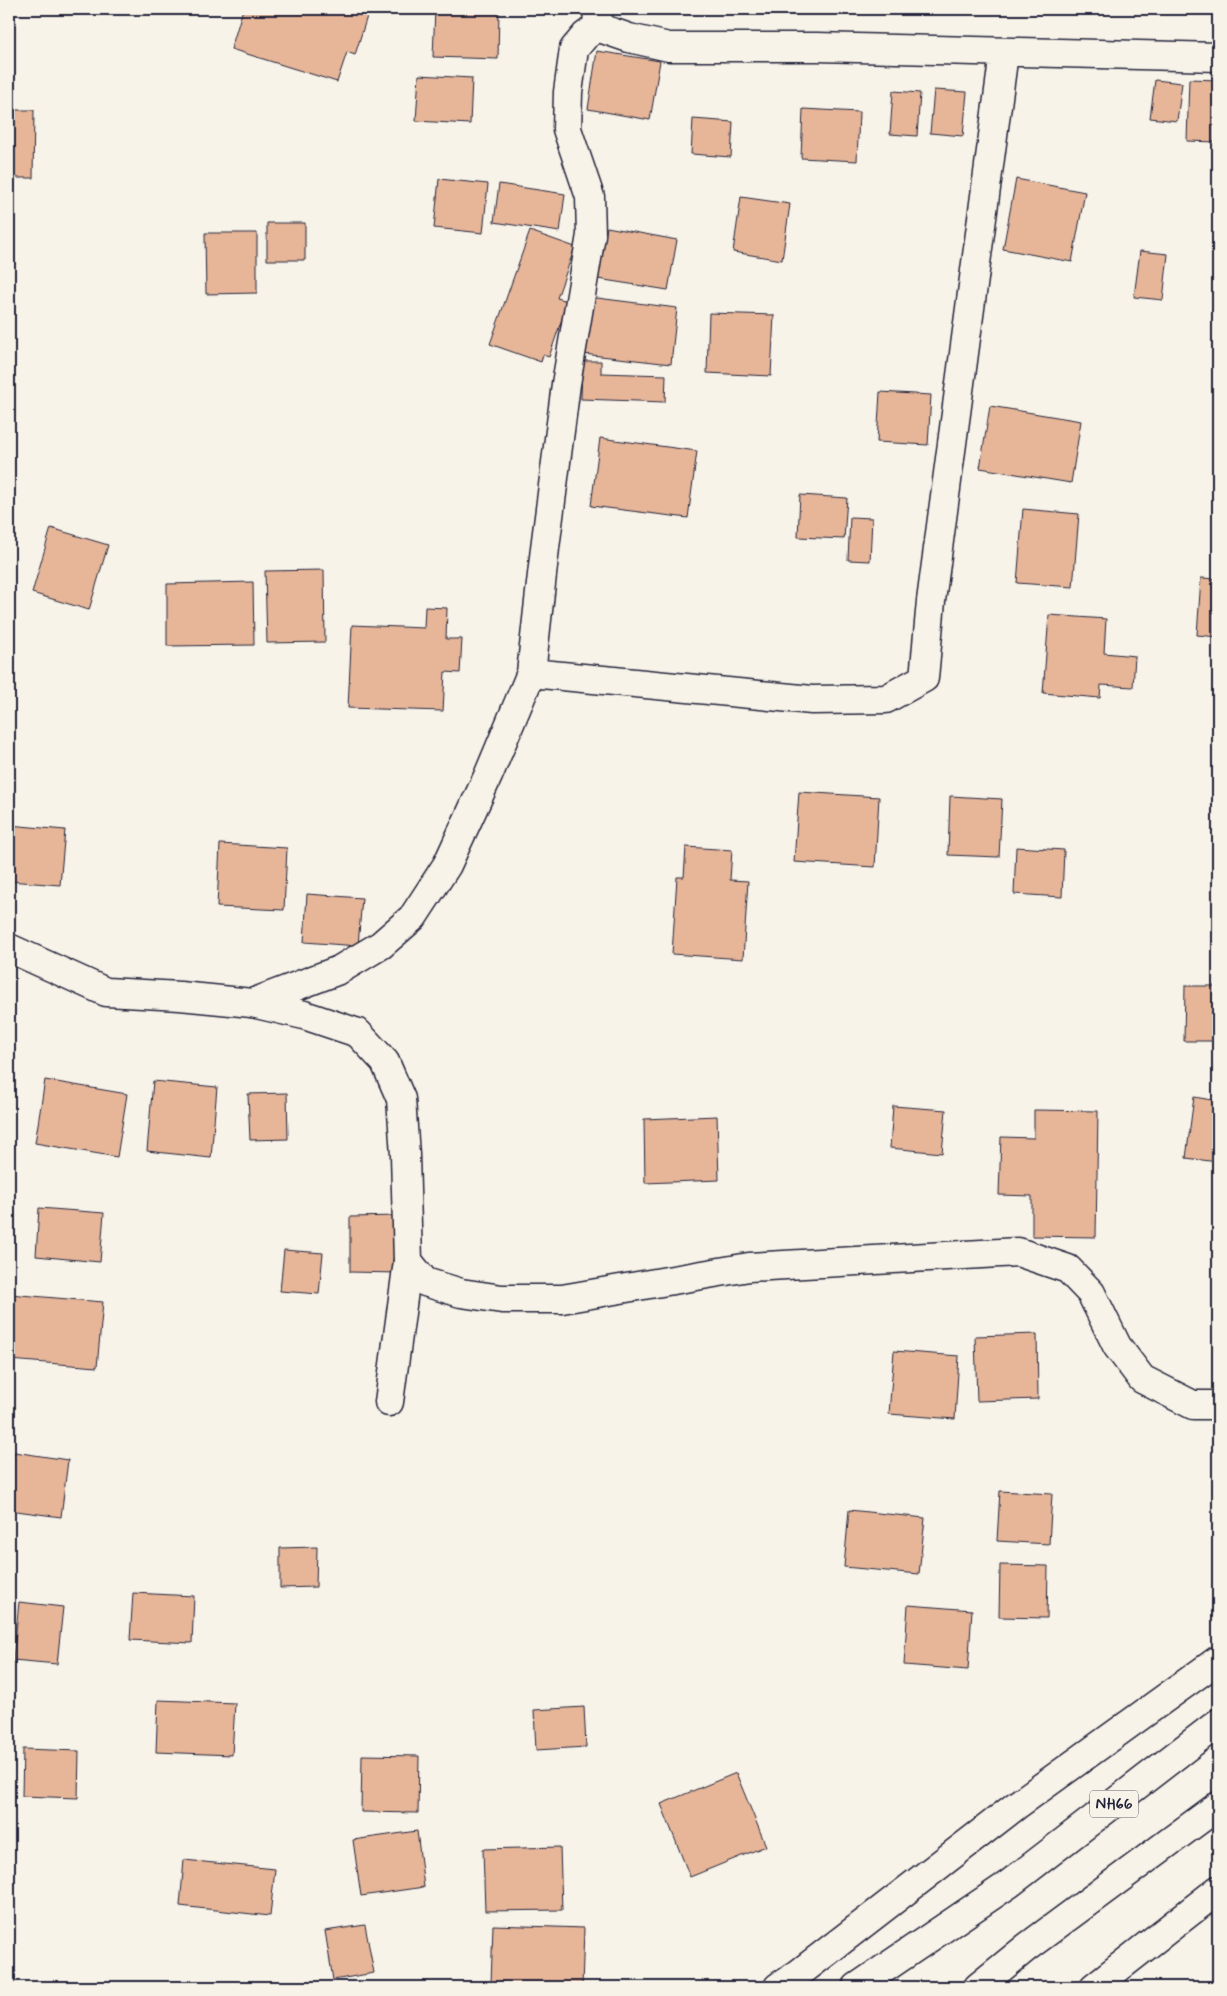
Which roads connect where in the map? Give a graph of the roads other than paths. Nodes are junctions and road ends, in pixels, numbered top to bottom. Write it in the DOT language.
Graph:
graph roads {
  1 [pos="597,18"];
  2 [pos="1004,53"];
  3 [pos="1218,57"];
  4 [pos="531,673"];
  5 [pos="9,948"];
  6 [pos="252,1003"];
  7 [pos="408,1261"];
  8 [pos="390,1402"];
  9 [pos="1218,1405"];
  10 [pos="1218,1660"];
  11 [pos="1218,1724"];
  12 [pos="1218,1806"];
  13 [pos="1218,1890"];
  14 [pos="778,1987"];
  15 [pos="857,1987"];
  16 [pos="978,1987"];
  17 [pos="1094,1987"];
  1 -- 2 [label="main road"];
  1 -- 4 [label="main road"];
  2 -- 3 [label="main road"];
  2 -- 4 [label="main road"];
  4 -- 6 [label="main road"];
  5 -- 6 [label="main road"];
  6 -- 7 [label="main road"];
  7 -- 8 [label="main road"];
  7 -- 9 [label="main road"];
  10 -- 14 [label="main road"];
  11 -- 15 [label="main road, NH66"];
  12 -- 16 [label="main road"];
  13 -- 17 [label="main road"];
}
